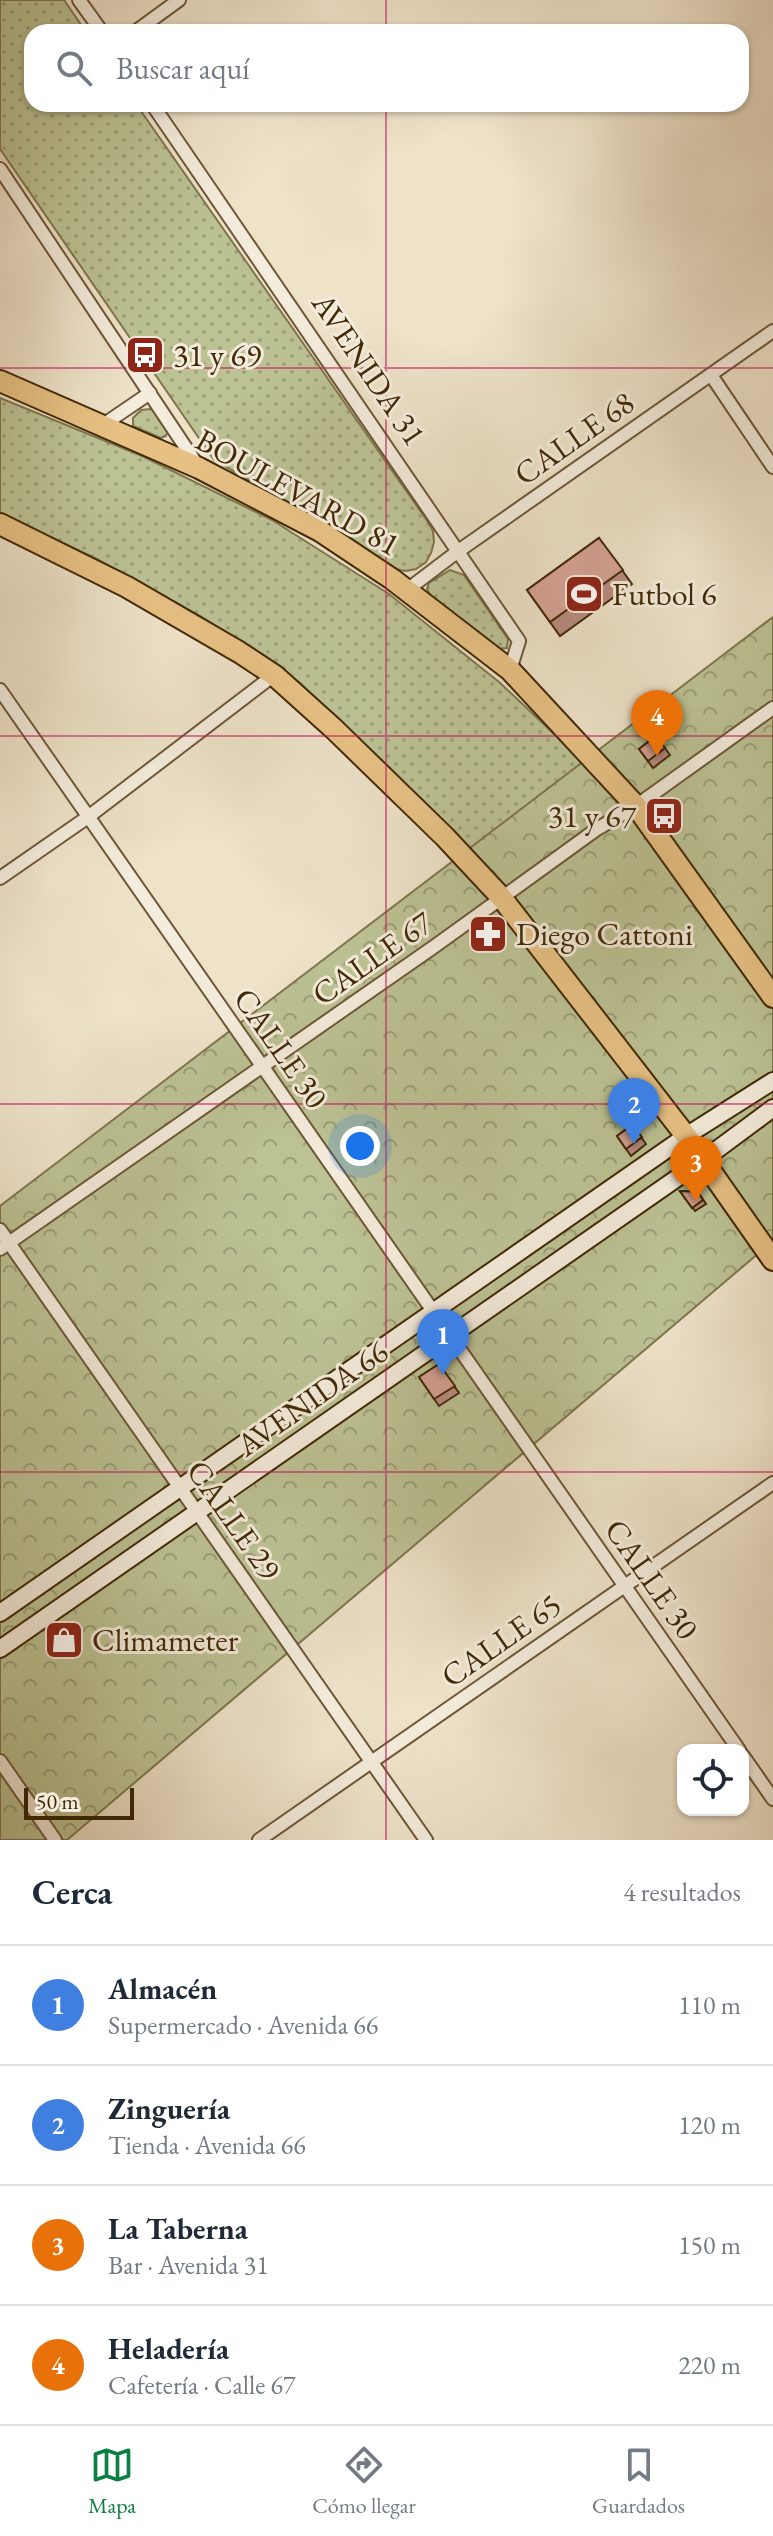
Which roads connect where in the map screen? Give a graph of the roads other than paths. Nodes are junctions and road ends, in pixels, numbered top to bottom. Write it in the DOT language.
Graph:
graph roads {
  1 [pos="79,0"];
  2 [pos="179,0"];
  3 [pos="96,24"];
  4 [pos="146,24"];
  5 [pos="157,112"];
  6 [pos="0,169"];
  7 [pos="773,331"];
  8 [pos="711,375"];
  9 [pos="0,381"];
  10 [pos="150,393"];
  11 [pos="103,425"];
  12 [pos="773,467"];
  13 [pos="199,468"];
  14 [pos="0,524"];
  15 [pos="457,552"];
  16 [pos="407,590"];
  17 [pos="510,670"];
  18 [pos="274,675"];
  19 [pos="0,690"];
  20 [pos="773,708"];
  21 [pos="636,806"];
  22 [pos="88,817"];
  23 [pos="0,878"];
  24 [pos="501,897"];
  25 [pos="773,997"];
  26 [pos="262,1066"];
  27 [pos="773,1081"];
  28 [pos="773,1108"];
  29 [pos="686,1136"];
  30 [pos="703,1160"];
  31 [pos="0,1230"];
  32 [pos="4,1246"];
  33 [pos="773,1260"];
  34 [pos="433,1312"];
  35 [pos="450,1336"];
  36 [pos="773,1483"];
  37 [pos="180,1488"];
  38 [pos="197,1512"];
  39 [pos="625,1586"];
  40 [pos="0,1613"];
  41 [pos="0,1649"];
  42 [pos="735,1744"];
  43 [pos="0,1761"];
  44 [pos="372,1762"];
  45 [pos="749,1765"];
  46 [pos="773,1799"];
  47 [pos="55,1840"];
  48 [pos="259,1840"];
  49 [pos="426,1840"];
  1 -- 3 [label="street"];
  2 -- 4 [label="street"];
  5 -- 15 [label="street, AVENIDA 31"];
  6 -- 10 [label="street"];
  7 -- 8 [label="street, CALLE 68"];
  8 -- 12 [label="street"];
  8 -- 15 [label="street, CALLE 68"];
  9 -- 11 [label="highway, BOULEVARD 81"];
  10 -- 11 [label="street"];
  10 -- 13 [label="street"];
  11 -- 13 [label="highway, BOULEVARD 81"];
  13 -- 16 [label="highway, BOULEVARD 81"];
  14 -- 18 [label="highway"];
  15 -- 16 [label="street, CALLE 68"];
  15 -- 17 [label="street, AVENIDA 31"];
  16 -- 17 [label="highway, BOULEVARD 81"];
  17 -- 21 [label="highway, BOULEVARD 81"];
  18 -- 22 [label="street"];
  18 -- 24 [label="highway"];
  19 -- 22 [label="street, CALLE 30"];
  20 -- 21 [label="street, CALLE 67"];
  21 -- 24 [label="street, CALLE 67"];
  21 -- 25 [label="highway"];
  22 -- 23 [label="street"];
  22 -- 26 [label="street, CALLE 30"];
  24 -- 26 [label="street, CALLE 67"];
  24 -- 29 [label="highway"];
  26 -- 32 [label="street, CALLE 67"];
  26 -- 34 [label="street, CALLE 30"];
  27 -- 29 [label="main road, AVENIDA 66"];
  28 -- 30 [label="main road, AVENIDA 66"];
  29 -- 30 [label="highway"];
  29 -- 34 [label="main road, AVENIDA 66"];
  30 -- 33 [label="highway"];
  30 -- 35 [label="main road, AVENIDA 66"];
  31 -- 32 [label="street, CALLE 29"];
  32 -- 37 [label="street, CALLE 29"];
  34 -- 35 [label="street, CALLE 30"];
  34 -- 37 [label="main road, AVENIDA 66"];
  35 -- 38 [label="main road, AVENIDA 66"];
  35 -- 39 [label="street, CALLE 30"];
  36 -- 39 [label="street, CALLE 65"];
  37 -- 38 [label="street, CALLE 29"];
  37 -- 40 [label="main road, AVENIDA 66"];
  38 -- 41 [label="main road, AVENIDA 66"];
  38 -- 44 [label="street, CALLE 29"];
  39 -- 42 [label="street, CALLE 30"];
  39 -- 44 [label="street, CALLE 65"];
  43 -- 47 [label="street"];
  44 -- 48 [label="street, CALLE 65"];
  44 -- 49 [label="street, CALLE 29"];
  45 -- 46 [label="street"];
}
